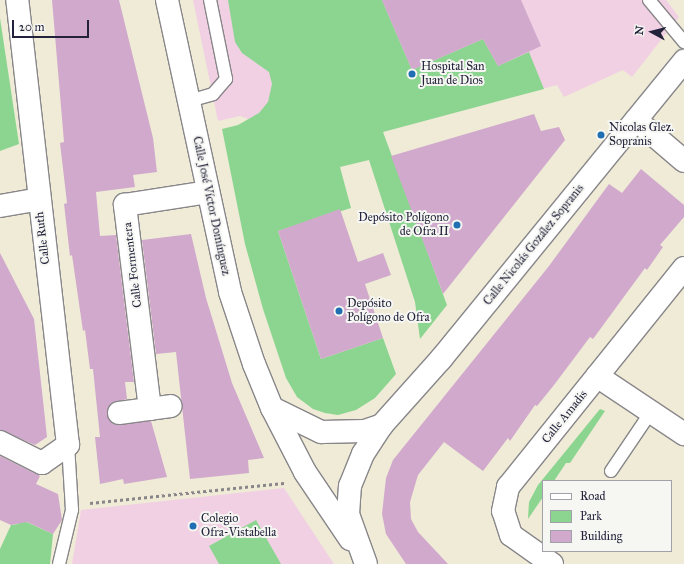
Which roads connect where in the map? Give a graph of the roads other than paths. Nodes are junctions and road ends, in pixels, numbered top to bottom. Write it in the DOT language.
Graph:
graph roads {
  1 [pos="17,0"];
  2 [pos="167,0"];
  3 [pos="210,0"];
  4 [pos="649,0"];
  5 [pos="684,42"];
  6 [pos="684,61"];
  7 [pos="189,101"];
  8 [pos="636,120"];
  9 [pos="684,161"];
  10 [pos="208,192"];
  11 [pos="39,199"];
  12 [pos="0,206"];
  13 [pos="684,268"];
  14 [pos="597,376"];
  15 [pos="272,408"];
  16 [pos="651,412"];
  17 [pos="119,413"];
  18 [pos="382,425"];
  19 [pos="684,434"];
  20 [pos="0,442"];
  21 [pos="68,445"];
  22 [pos="611,470"];
  23 [pos="553,559"];
  24 [pos="59,564"];
  25 [pos="366,564"];
  1 -- 11 [label="street, Calle Ruth"];
  2 -- 7 [label="street, Calle José Víctor Domínguez"];
  3 -- 7 [label="lane"];
  4 -- 5 [label="lane"];
  6 -- 8 [label="street, Calle Nicolás Gozález Sopranis"];
  7 -- 10 [label="street, Calle José Víctor Domínguez"];
  8 -- 9 [label="street"];
  8 -- 18 [label="street, Calle Nicolás Gozález Sopranis"];
  10 -- 15 [label="street, Calle José Víctor Domínguez"];
  10 -- 17 [label="street, Calle Formentera"];
  11 -- 12 [label="street"];
  11 -- 21 [label="street, Calle Ruth"];
  13 -- 14 [label="street, Calle Amadis"];
  14 -- 16 [label="street"];
  14 -- 23 [label="street, Calle Amadis"];
  15 -- 18 [label="street"];
  15 -- 25 [label="street, Calle José Víctor Domínguez"];
  16 -- 19 [label="street"];
  16 -- 22 [label="lane"];
  18 -- 25 [label="street, Calle Nicolás Gozález Sopranis"];
  20 -- 21 [label="street"];
  21 -- 24 [label="lane"];
}
